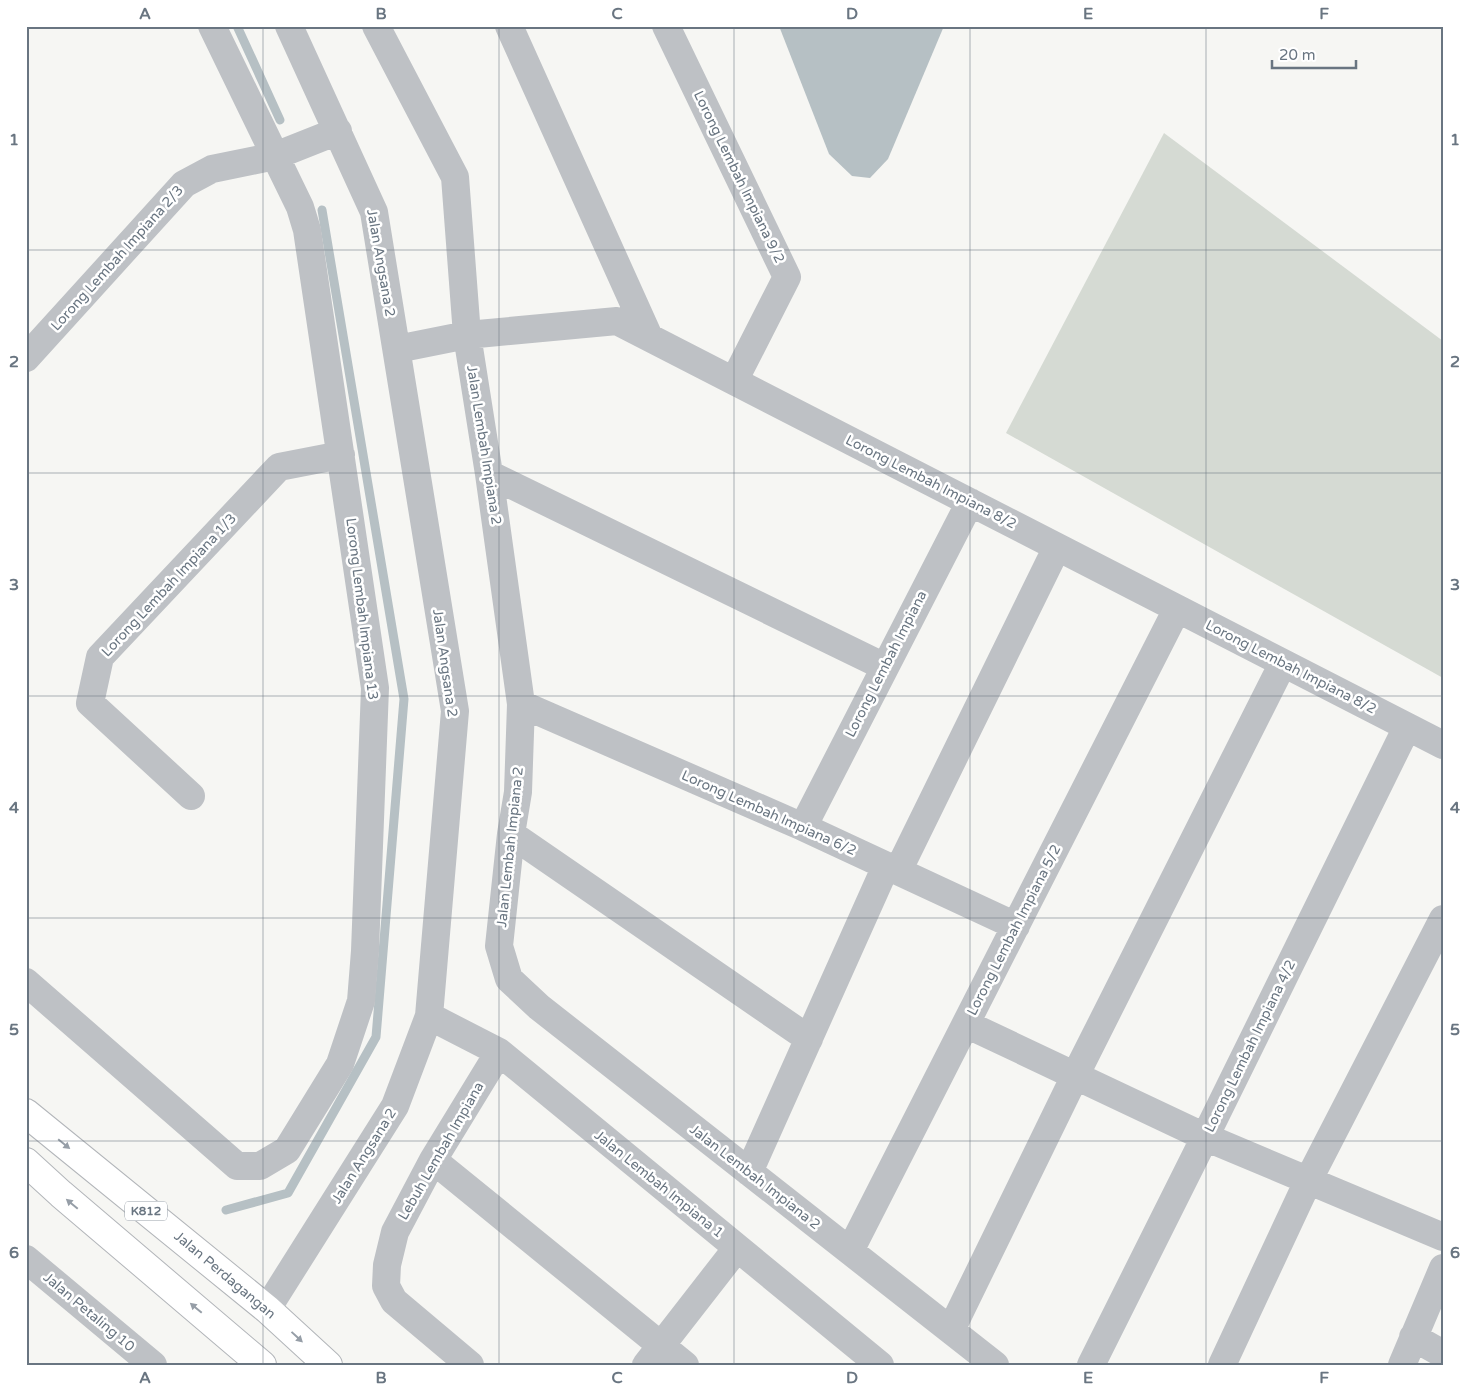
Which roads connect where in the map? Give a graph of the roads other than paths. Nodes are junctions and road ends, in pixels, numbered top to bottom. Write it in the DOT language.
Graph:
graph roads {
  1 [pos="212,26"];
  2 [pos="289,26"];
  3 [pos="376,26"];
  4 [pos="509,26"];
  5 [pos="666,26"];
  6 [pos="338,131"];
  7 [pos="275,156"];
  8 [pos="467,334"];
  9 [pos="649,337"];
  10 [pos="396,349"];
  11 [pos="26,358"];
  12 [pos="734,381"];
  13 [pos="341,455"];
  14 [pos="489,474"];
  15 [pos="970,502"];
  16 [pos="1057,547"];
  17 [pos="1177,610"];
  18 [pos="1283,663"];
  19 [pos="885,667"];
  20 [pos="521,704"];
  21 [pos="1406,727"];
  22 [pos="1443,745"];
  23 [pos="191,796"];
  24 [pos="803,827"];
  25 [pos="511,834"];
  26 [pos="892,868"];
  27 [pos="1443,919"];
  28 [pos="1016,926"];
  29 [pos="26,982"];
  30 [pos="429,1016"];
  31 [pos="966,1024"];
  32 [pos="809,1039"];
  33 [pos="499,1052"];
  34 [pos="1075,1076"];
  35 [pos="26,1113"];
  36 [pos="1205,1137"];
  37 [pos="433,1160"];
  38 [pos="26,1162"];
  39 [pos="750,1172"];
  40 [pos="1308,1181"];
  41 [pos="1443,1237"];
  42 [pos="737,1248"];
  43 [pos="850,1251"];
  44 [pos="26,1259"];
  45 [pos="1443,1268"];
  46 [pos="267,1309"];
  47 [pos="951,1330"];
  48 [pos="1413,1338"];
  49 [pos="1443,1354"];
  50 [pos="654,1355"];
  51 [pos="153,1365"];
  52 [pos="262,1365"];
  53 [pos="328,1365"];
  54 [pos="470,1365"];
  55 [pos="685,1365"];
  56 [pos="880,1365"];
  57 [pos="995,1365"];
  58 [pos="1091,1365"];
  59 [pos="1222,1365"];
  60 [pos="1402,1365"];
  1 -- 7 [label="street, Lorong Lembah Impiana 13"];
  2 -- 6 [label="street, Jalan Angsana 2"];
  3 -- 8 [label="street, Jalan Lembah Impiana 2"];
  4 -- 9 [label="street"];
  5 -- 12 [label="street, Lorong Lembah Impiana 9/2"];
  6 -- 7 [label="street, Lorong Lembah Impiana 2/3"];
  6 -- 10 [label="street, Jalan Angsana 2"];
  7 -- 11 [label="street, Lorong Lembah Impiana 2/3"];
  7 -- 13 [label="street, Lorong Lembah Impiana 13"];
  8 -- 9 [label="street, Lorong Lembah Impiana 8/2"];
  8 -- 10 [label="street, Lorong Lembah Impiana 8/2"];
  8 -- 14 [label="street, Jalan Lembah Impiana 2"];
  9 -- 12 [label="street, Lorong Lembah Impiana 8/2"];
  10 -- 30 [label="street, Jalan Angsana 2"];
  12 -- 15 [label="street, Lorong Lembah Impiana 8/2"];
  13 -- 23 [label="street, Lorong Lembah Impiana 1/3"];
  13 -- 29 [label="street, Lorong Lembah Impiana 13"];
  14 -- 19 [label="street"];
  14 -- 20 [label="street, Jalan Lembah Impiana 2"];
  15 -- 16 [label="street, Lorong Lembah Impiana 8/2"];
  15 -- 19 [label="street, Lorong Lembah Impiana"];
  16 -- 17 [label="street, Lorong Lembah Impiana 8/2"];
  16 -- 26 [label="street"];
  17 -- 18 [label="street, Lorong Lembah Impiana 8/2"];
  17 -- 28 [label="street, Lorong Lembah Impiana 5/2"];
  18 -- 21 [label="street, Lorong Lembah Impiana 8/2"];
  18 -- 34 [label="street"];
  19 -- 24 [label="street, Lorong Lembah Impiana"];
  20 -- 24 [label="street, Lorong Lembah Impiana 6/2"];
  20 -- 25 [label="street, Jalan Lembah Impiana 2"];
  21 -- 22 [label="street, Lorong Lembah Impiana 8/2"];
  21 -- 36 [label="street, Lorong Lembah Impiana 4/2"];
  24 -- 26 [label="street, Lorong Lembah Impiana 6/2"];
  25 -- 32 [label="street"];
  25 -- 39 [label="street, Jalan Lembah Impiana 2"];
  26 -- 28 [label="street, Lorong Lembah Impiana 6/2"];
  26 -- 32 [label="street"];
  27 -- 40 [label="street"];
  28 -- 31 [label="street, Lorong Lembah Impiana 5/2"];
  30 -- 33 [label="street, Jalan Lembah Impiana 1"];
  30 -- 46 [label="street, Jalan Angsana 2"];
  31 -- 34 [label="street"];
  31 -- 43 [label="street, Lorong Lembah Impiana 5/2"];
  32 -- 39 [label="street"];
  33 -- 37 [label="street, Lebuh Lembah Impiana"];
  33 -- 42 [label="street, Jalan Lembah Impiana 1"];
  34 -- 36 [label="street"];
  34 -- 47 [label="street"];
  35 -- 46 [label="main road, Jalan Perdagangan / K812, one-way"];
  36 -- 40 [label="street"];
  36 -- 58 [label="street, Lorong Lembah Impiana 4/2"];
  37 -- 50 [label="street"];
  37 -- 54 [label="street, Lebuh Lembah Impiana"];
  52 -- 38 [label="main road, one-way"];
  39 -- 43 [label="street, Jalan Lembah Impiana 2"];
  40 -- 41 [label="street"];
  40 -- 59 [label="street"];
  42 -- 50 [label="street"];
  42 -- 56 [label="street, Jalan Lembah Impiana 1"];
  43 -- 47 [label="street, Jalan Lembah Impiana 2"];
  44 -- 51 [label="street, Jalan Petaling 10"];
  45 -- 48 [label="street"];
  46 -- 53 [label="main road, Jalan Perdagangan / K812, one-way"];
  47 -- 57 [label="street, Jalan Lembah Impiana 2"];
  48 -- 49 [label="street"];
  48 -- 60 [label="street"];
  50 -- 55 [label="street"];
}
